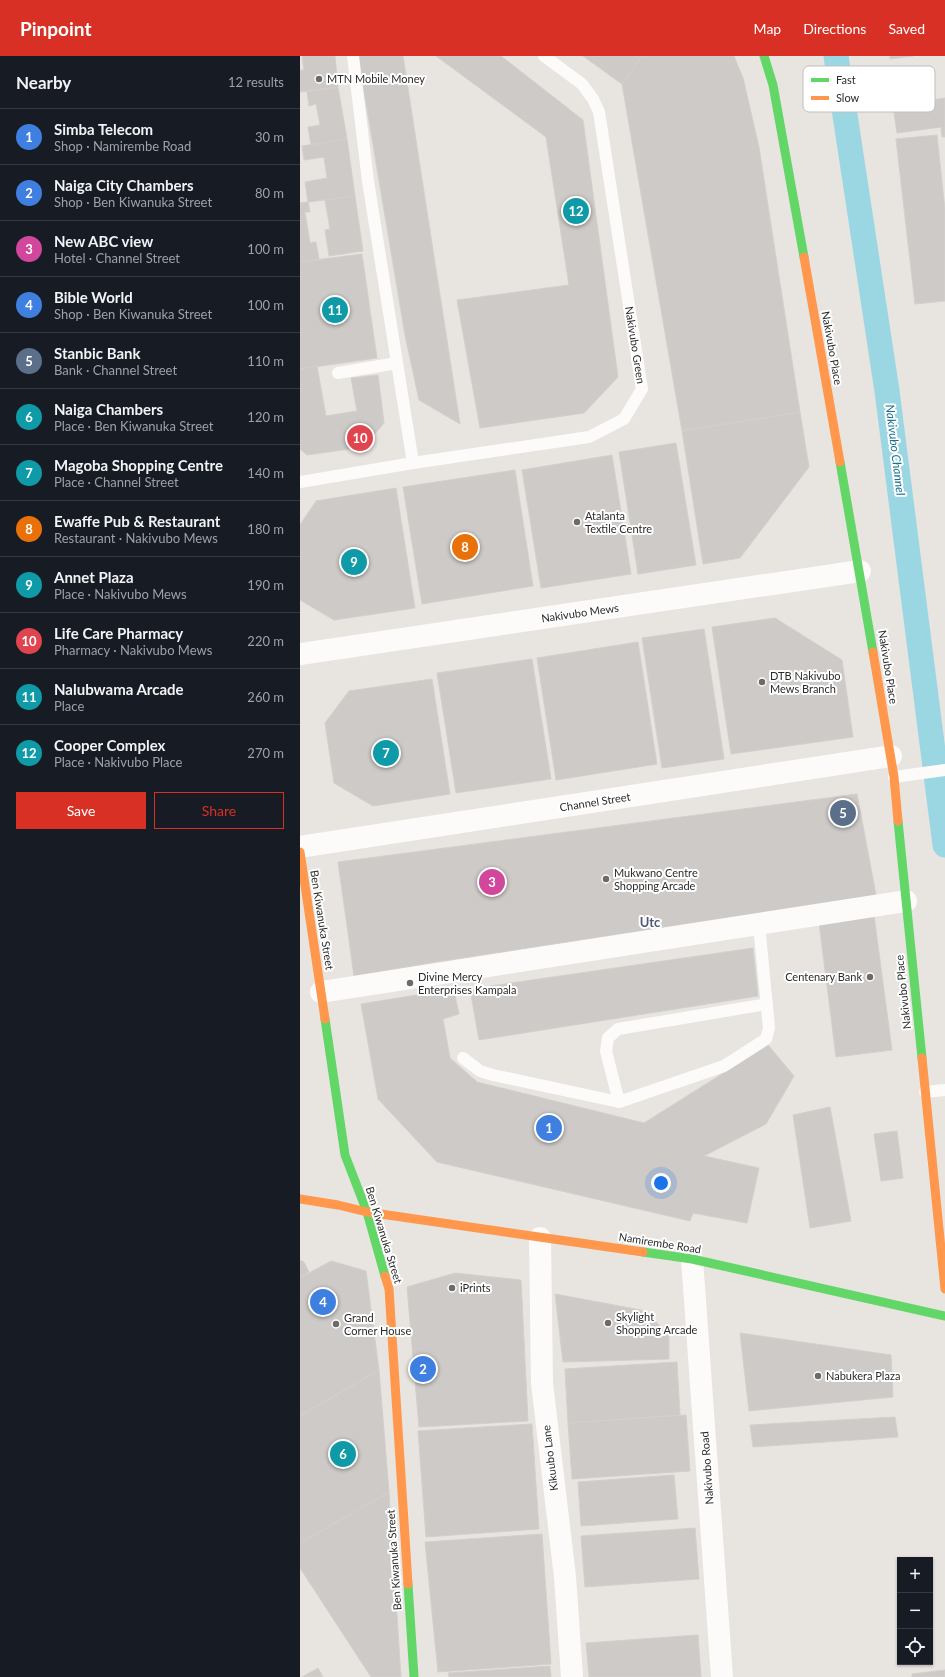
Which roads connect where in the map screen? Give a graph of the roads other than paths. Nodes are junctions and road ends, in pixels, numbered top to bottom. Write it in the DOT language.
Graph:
graph roads {
  1 [pos="353,56"];
  2 [pos="544,56"];
  3 [pos="764,56"];
  4 [pos="397,363"];
  5 [pos="338,373"];
  6 [pos="413,463"];
  7 [pos="300,482"];
  8 [pos="860,571"];
  9 [pos="300,654"];
  10 [pos="892,767"];
  11 [pos="945,770"];
  12 [pos="300,847"];
  13 [pos="300,852"];
  14 [pos="906,901"];
  15 [pos="759,924"];
  16 [pos="321,992"];
  17 [pos="767,1004"];
  18 [pos="463,1058"];
  19 [pos="945,1090"];
  20 [pos="925,1092"];
  21 [pos="619,1102"];
  22 [pos="300,1199"];
  23 [pos="367,1212"];
  24 [pos="540,1238"];
  25 [pos="692,1259"];
  26 [pos="945,1289"];
  27 [pos="945,1316"];
  28 [pos="414,1677"];
  29 [pos="572,1677"];
  30 [pos="722,1677"];
  1 -- 4 [label="lane"];
  2 -- 6 [label="lane, Nakivubo Green"];
  3 -- 8 [label="main road, Nakivubo Place"];
  4 -- 5 [label="lane"];
  4 -- 6 [label="lane"];
  6 -- 7 [label="lane, Nakivubo Green"];
  8 -- 9 [label="street, Nakivubo Mews"];
  8 -- 10 [label="main road, Nakivubo Place"];
  10 -- 11 [label="lane"];
  10 -- 12 [label="street, Channel Street"];
  10 -- 14 [label="main road, Nakivubo Place"];
  13 -- 16 [label="main road, Ben Kiwanuka Street"];
  14 -- 15 [label="street"];
  14 -- 20 [label="main road, Nakivubo Place"];
  15 -- 16 [label="street"];
  15 -- 17 [label="lane"];
  16 -- 23 [label="main road, Ben Kiwanuka Street"];
  17 -- 21 [label="lane"];
  17 -- 21 [label="lane"];
  18 -- 21 [label="lane"];
  19 -- 20 [label="lane"];
  20 -- 26 [label="main road, Nakivubo Place"];
  22 -- 23 [label="main road, Namirembe Road"];
  23 -- 24 [label="main road, Namirembe Road"];
  23 -- 28 [label="main road, Ben Kiwanuka Street"];
  24 -- 25 [label="main road, Namirembe Road"];
  24 -- 29 [label="street, Kikuubo Lane"];
  25 -- 27 [label="main road, Namirembe Road"];
  25 -- 30 [label="street, Nakivubo Road"];
}
